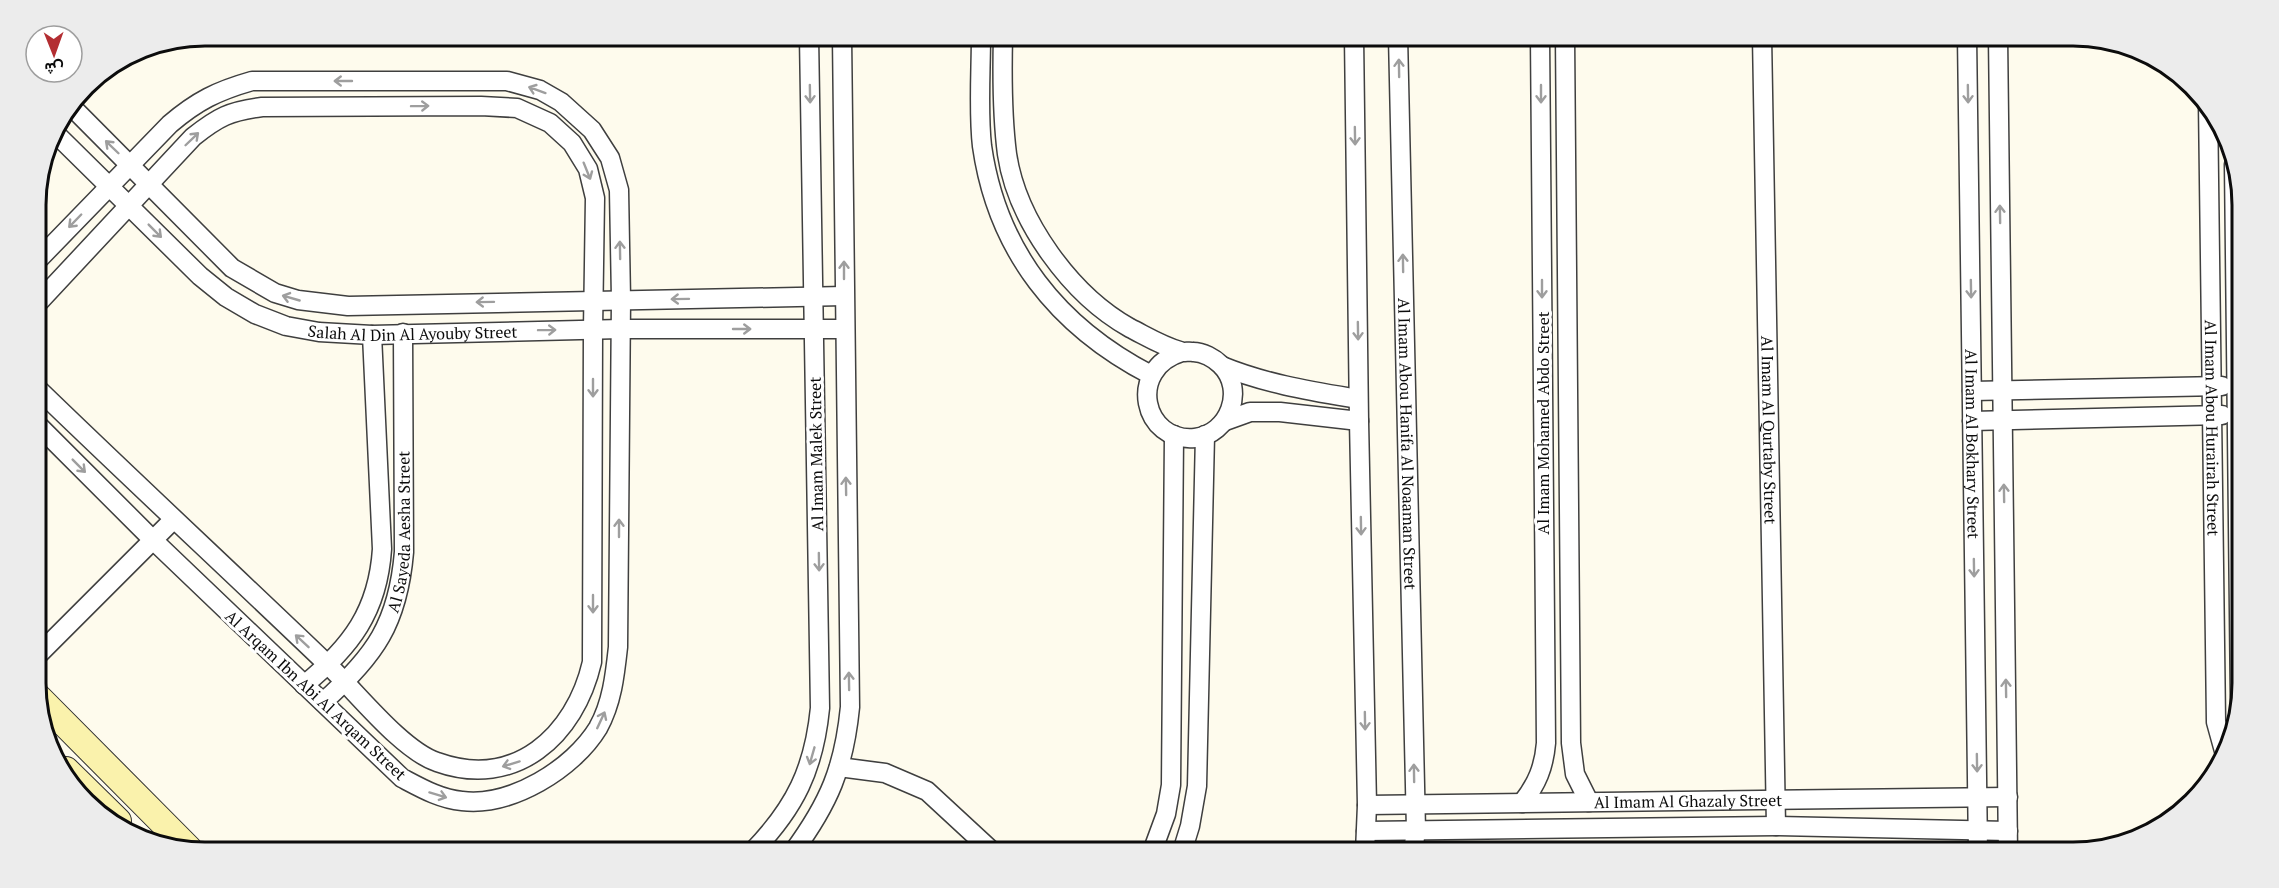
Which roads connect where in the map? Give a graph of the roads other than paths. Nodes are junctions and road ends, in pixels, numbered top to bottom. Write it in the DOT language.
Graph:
graph roads {
  1 [pos="809,47"];
  2 [pos="842,47"];
  3 [pos="981,47"];
  4 [pos="1003,47"];
  5 [pos="1354,47"];
  6 [pos="1398,47"];
  7 [pos="1540,47"];
  8 [pos="1565,47"];
  9 [pos="1762,47"];
  10 [pos="1967,47"];
  11 [pos="1998,47"];
  12 [pos="77,112"];
  13 [pos="2208,122"];
  14 [pos="61,139"];
  15 [pos="131,165"];
  16 [pos="150,183"];
  17 [pos="110,186"];
  18 [pos="129,205"];
  19 [pos="47,251"];
  20 [pos="47,293"];
  21 [pos="2232,295"];
  22 [pos="844,296"];
  23 [pos="2210,296"];
  24 [pos="813,297"];
  25 [pos="621,299"];
  26 [pos="594,300"];
  27 [pos="1568,316"];
  28 [pos="1542,317"];
  29 [pos="621,329"];
  30 [pos="814,329"];
  31 [pos="844,329"];
  32 [pos="593,330"];
  33 [pos="404,333"];
  34 [pos="372,335"];
  35 [pos="1182,352"];
  36 [pos="1222,366"];
  37 [pos="1151,375"];
  38 [pos="2211,386"];
  39 [pos="2232,386"];
  40 [pos="2002,390"];
  41 [pos="1972,391"];
  42 [pos="47,396"];
  43 [pos="1358,399"];
  44 [pos="2212,415"];
  45 [pos="2232,415"];
  46 [pos="2003,420"];
  47 [pos="1225,421"];
  48 [pos="1359,421"];
  49 [pos="1972,421"];
  50 [pos="47,434"];
  51 [pos="1174,435"];
  52 [pos="1205,435"];
  53 [pos="172,520"];
  54 [pos="153,540"];
  55 [pos="593,576"];
  56 [pos="619,576"];
  57 [pos="46,647"];
  58 [pos="329,665"];
  59 [pos="345,683"];
  60 [pos="304,685"];
  61 [pos="323,702"];
  62 [pos="49,708"];
  63 [pos="2221,741"];
  64 [pos="839,767"];
  65 [pos="2008,796"];
  66 [pos="1978,797"];
  67 [pos="1775,800"];
  68 [pos="1589,802"];
  69 [pos="1522,803"];
  70 [pos="1367,805"];
  71 [pos="1415,805"];
  72 [pos="1776,826"];
  73 [pos="1416,830"];
  74 [pos="1978,830"];
  75 [pos="1366,831"];
  76 [pos="2008,831"];
  77 [pos="179,839"];
  78 [pos="1156,841"];
  79 [pos="1185,841"];
  80 [pos="1366,841"];
  81 [pos="1414,841"];
  82 [pos="1978,841"];
  83 [pos="2008,841"];
  84 [pos="761,842"];
  85 [pos="801,842"];
  86 [pos="982,842"];
  1 -- 24 [label="street, Al Imam Malek Street, one-way"];
  22 -- 2 [label="street, Al Imam Malek Street, one-way"];
  3 -- 37 [label="street"];
  4 -- 35 [label="street"];
  5 -- 43 [label="street, one-way"];
  71 -- 6 [label="street, Al Imam Abou Hanifa Al Noaaman Street, one-way"];
  7 -- 28 [label="street, Al Imam Mohamed Abdo Street, one-way"];
  8 -- 27 [label="street, Al Imam Mohamed Abdo Street"];
  9 -- 67 [label="street, Al Imam Al Qurtaby Street"];
  10 -- 41 [label="street, Al Imam Al Bokhary Street, one-way"];
  40 -- 11 [label="street, Al Imam Al Bokhary Street, one-way"];
  15 -- 12 [label="street, Salah Al Din Al Ayouby Street, one-way"];
  13 -- 23 [label="street, Al Imam Abou Hurairah Street"];
  14 -- 17 [label="street, Salah Al Din Al Ayouby Street"];
  15 -- 16 [label="street, Salah Al Din Al Ayouby Street"];
  15 -- 17 [label="street, Al Arqam Ibn Abi Al Arqam Street"];
  25 -- 15 [label="street, Al Arqam Ibn Abi Al Arqam Street, one-way"];
  16 -- 18 [label="street, Al Arqam Ibn Abi Al Arqam Street"];
  26 -- 16 [label="street, Salah Al Din Al Ayouby Street, one-way"];
  16 -- 26 [label="street, Al Arqam Ibn Abi Al Arqam Street, one-way"];
  17 -- 18 [label="street, Salah Al Din Al Ayouby Street"];
  17 -- 19 [label="street, Al Arqam Ibn Abi Al Arqam Street, one-way"];
  18 -- 20 [label="street, Al Arqam Ibn Abi Al Arqam Street"];
  18 -- 34 [label="street, Salah Al Din Al Ayouby Street, one-way"];
  21 -- 23 [label="street"];
  22 -- 24 [label="street, Salah Al Din Al Ayouby Street"];
  22 -- 31 [label="street, Al Imam Malek Street"];
  23 -- 38 [label="street, Al Imam Abou Hurairah Street"];
  24 -- 25 [label="street, Salah Al Din Al Ayouby Street, one-way"];
  24 -- 30 [label="street, Al Imam Malek Street"];
  25 -- 26 [label="street, Salah Al Din Al Ayouby Street"];
  25 -- 29 [label="street, Al Arqam Ibn Abi Al Arqam Street"];
  26 -- 32 [label="street, Al Arqam Ibn Abi Al Arqam Street"];
  27 -- 28 [label="street"];
  27 -- 68 [label="street, Al Imam Mohamed Abdo Street"];
  28 -- 69 [label="street, Al Imam Mohamed Abdo Street"];
  29 -- 30 [label="street, Salah Al Din Al Ayouby Street, one-way"];
  29 -- 32 [label="street, Salah Al Din Al Ayouby Street"];
  56 -- 29 [label="street, Al Arqam Ibn Abi Al Arqam Street, one-way"];
  30 -- 31 [label="street, Salah Al Din Al Ayouby Street"];
  30 -- 84 [label="street, Al Imam Malek Street, one-way"];
  64 -- 31 [label="street, Al Imam Malek Street, one-way"];
  33 -- 32 [label="street, Salah Al Din Al Ayouby Street, one-way"];
  32 -- 55 [label="street, Al Arqam Ibn Abi Al Arqam Street, one-way"];
  33 -- 34 [label="street, Salah Al Din Al Ayouby Street"];
  33 -- 59 [label="street, Al Sayeda Aesha Street"];
  34 -- 58 [label="street, Al Sayeda Aesha Street"];
  35 -- 36 [label="street"];
  35 -- 37 [label="street"];
  36 -- 43 [label="street"];
  36 -- 47 [label="street"];
  37 -- 51 [label="street"];
  38 -- 39 [label="street"];
  38 -- 40 [label="street"];
  38 -- 44 [label="street, Al Imam Abou Hurairah Street"];
  40 -- 41 [label="street"];
  40 -- 46 [label="street, Al Imam Al Bokhary Street"];
  41 -- 49 [label="street, Al Imam Al Bokhary Street"];
  42 -- 53 [label="street, Al Arqam Ibn Abi Al Arqam Street"];
  43 -- 48 [label="street"];
  44 -- 45 [label="street"];
  44 -- 46 [label="street"];
  44 -- 63 [label="street, Al Imam Abou Hurairah Street"];
  46 -- 49 [label="street"];
  65 -- 46 [label="street, Al Imam Al Bokhary Street, one-way"];
  47 -- 48 [label="street"];
  47 -- 52 [label="street"];
  48 -- 70 [label="street, one-way"];
  49 -- 66 [label="street, Al Imam Al Bokhary Street, one-way"];
  50 -- 54 [label="street, Al Arqam Ibn Abi Al Arqam Street, one-way"];
  51 -- 52 [label="street"];
  51 -- 78 [label="street"];
  52 -- 79 [label="street"];
  53 -- 54 [label="street"];
  58 -- 53 [label="street, Al Arqam Ibn Abi Al Arqam Street, one-way"];
  54 -- 57 [label="street"];
  54 -- 60 [label="street, Al Arqam Ibn Abi Al Arqam Street"];
  55 -- 56 [label="street"];
  55 -- 59 [label="street, Al Arqam Ibn Abi Al Arqam Street, one-way"];
  61 -- 56 [label="street, Al Arqam Ibn Abi Al Arqam Street, one-way"];
  58 -- 59 [label="street, Al Arqam Ibn Abi Al Arqam Street"];
  58 -- 60 [label="street, Al Sayeda Aesha Street"];
  59 -- 61 [label="street, Al Sayeda Aesha Street"];
  60 -- 61 [label="street, Al Arqam Ibn Abi Al Arqam Street"];
  62 -- 77 [label="street"];
  64 -- 85 [label="street, Al Imam Malek Street"];
  64 -- 86 [label="street"];
  65 -- 66 [label="street, Al Imam Al Ghazaly Street"];
  65 -- 76 [label="street, Al Imam Al Bokhary Street"];
  66 -- 67 [label="street, Al Imam Al Ghazaly Street"];
  66 -- 74 [label="street, Al Imam Al Bokhary Street"];
  67 -- 68 [label="street, Al Imam Al Ghazaly Street"];
  67 -- 72 [label="street, Al Imam Al Qurtaby Street"];
  68 -- 69 [label="street, Al Imam Al Ghazaly Street"];
  69 -- 71 [label="street, Al Imam Al Ghazaly Street"];
  70 -- 71 [label="street, Al Imam Al Ghazaly Street"];
  70 -- 75 [label="street"];
  71 -- 73 [label="street, Al Imam Abou Hanifa Al Noaaman Street"];
  72 -- 73 [label="street, Al Imam Al Ghazaly Street"];
  72 -- 74 [label="street, Al Imam Al Ghazaly Street"];
  73 -- 75 [label="street, Al Imam Al Ghazaly Street"];
  73 -- 81 [label="street, Al Imam Abou Hanifa Al Noaaman Street"];
  74 -- 76 [label="street, Al Imam Al Ghazaly Street"];
  74 -- 82 [label="street, Al Imam Al Bokhary Street"];
  75 -- 80 [label="street"];
  76 -- 83 [label="street, Al Imam Al Bokhary Street"];
}
